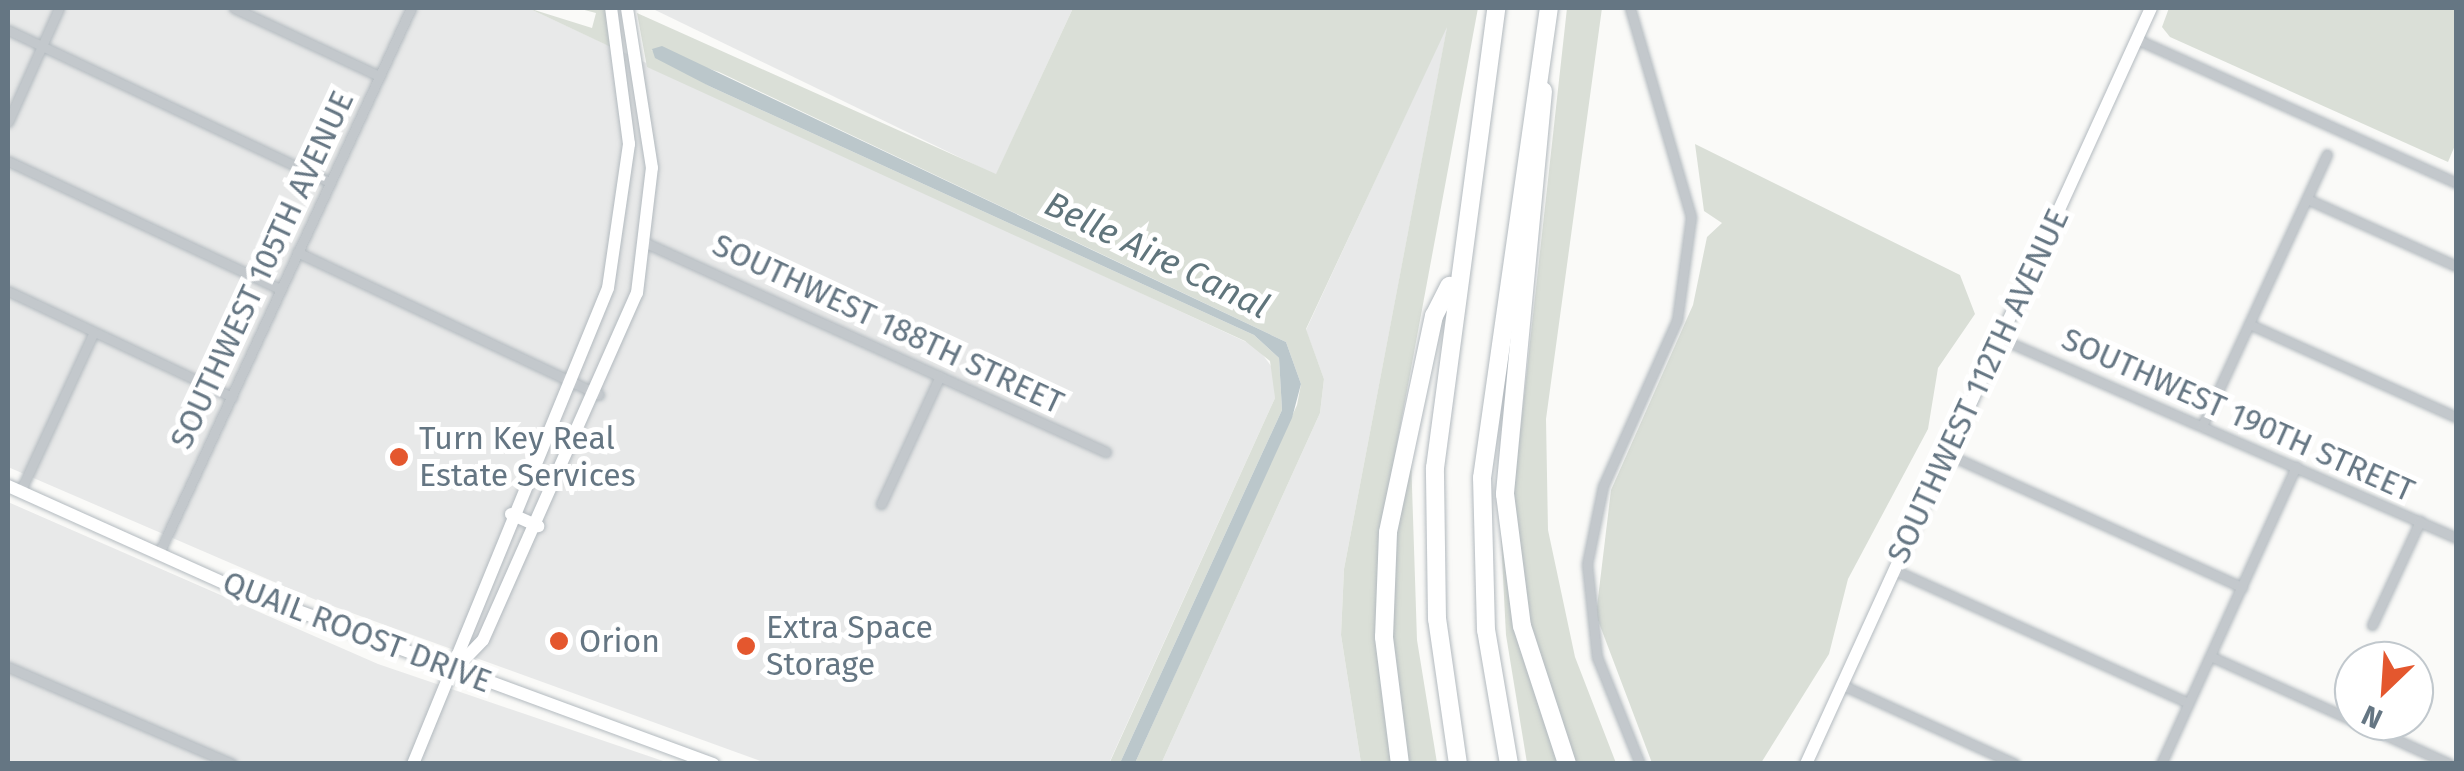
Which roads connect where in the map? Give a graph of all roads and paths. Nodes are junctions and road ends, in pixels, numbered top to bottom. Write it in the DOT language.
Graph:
graph roads {
  1 [pos="60,8"];
  2 [pos="234,8"];
  3 [pos="411,8"];
  4 [pos="610,8"];
  5 [pos="627,8"];
  6 [pos="1496,8"];
  7 [pos="1549,8"];
  8 [pos="1630,8"];
  9 [pos="2150,8"];
  10 [pos="8,30"];
  11 [pos="2136,39"];
  12 [pos="42,48"];
  13 [pos="1540,69"];
  14 [pos="379,76"];
  15 [pos="8,122"];
  16 [pos="2327,154"];
  17 [pos="8,161"];
  18 [pos="330,182"];
  19 [pos="2456,183"];
  20 [pos="2307,199"];
  21 [pos="620,235"];
  22 [pos="648,244"];
  23 [pos="297,252"];
  24 [pos="2456,266"];
  25 [pos="1456,272"];
  26 [pos="280,289"];
  27 [pos="8,291"];
  28 [pos="2249,324"];
  29 [pos="94,332"];
  30 [pos="1999,338"];
  31 [pos="940,376"];
  32 [pos="571,381"];
  33 [pos="599,395"];
  34 [pos="232,397"];
  35 [pos="2456,417"];
  36 [pos="2202,426"];
  37 [pos="1106,452"];
  38 [pos="1946,454"];
  39 [pos="2296,466"];
  40 [pos="14,489"];
  41 [pos="881,504"];
  42 [pos="511,514"];
  43 [pos="2420,521"];
  44 [pos="538,526"];
  45 [pos="2456,538"];
  46 [pos="159,553"];
  47 [pos="1894,570"];
  48 [pos="2242,586"];
  49 [pos="2372,625"];
  50 [pos="2210,656"];
  51 [pos="8,667"];
  52 [pos="455,668"];
  53 [pos="1842,685"];
  54 [pos="2188,703"];
  55 [pos="2334,712"];
  56 [pos="2399,741"];
  57 [pos="2163,763"];
  58 [pos="232,764"];
  59 [pos="413,764"];
  60 [pos="713,764"];
  61 [pos="1400,764"];
  62 [pos="1458,764"];
  63 [pos="1507,764"];
  64 [pos="1567,764"];
  65 [pos="1640,764"];
  66 [pos="1806,764"];
  67 [pos="2015,764"];
  68 [pos="2450,764"];
  1 -- 12 [label="street"];
  2 -- 14 [label="street"];
  3 -- 14 [label="street, SOUTHWEST 105TH AVENUE"];
  4 -- 21 [label="street"];
  5 -- 22 [label="street"];
  6 -- 25 [label="highway"];
  7 -- 13 [label="highway"];
  8 -- 65 [label="street"];
  9 -- 11 [label="street, SOUTHWEST 112TH AVENUE"];
  10 -- 12 [label="street"];
  11 -- 19 [label="street"];
  11 -- 30 [label="street, SOUTHWEST 112TH AVENUE"];
  12 -- 15 [label="street"];
  12 -- 18 [label="street"];
  13 -- 63 [label="highway"];
  13 -- 64 [label="highway"];
  14 -- 18 [label="street, SOUTHWEST 105TH AVENUE"];
  16 -- 20 [label="street"];
  17 -- 26 [label="street"];
  18 -- 23 [label="street, SOUTHWEST 105TH AVENUE"];
  20 -- 24 [label="street"];
  20 -- 28 [label="street"];
  21 -- 22 [label="street"];
  21 -- 32 [label="street"];
  22 -- 31 [label="street, SOUTHWEST 188TH STREET"];
  22 -- 33 [label="street"];
  23 -- 26 [label="street, SOUTHWEST 105TH AVENUE"];
  23 -- 32 [label="street"];
  25 -- 61 [label="highway"];
  25 -- 62 [label="highway"];
  26 -- 34 [label="street, SOUTHWEST 105TH AVENUE"];
  27 -- 29 [label="street"];
  28 -- 35 [label="street"];
  28 -- 36 [label="street"];
  29 -- 34 [label="street"];
  29 -- 40 [label="street"];
  30 -- 36 [label="street, SOUTHWEST 190TH STREET"];
  30 -- 38 [label="street, SOUTHWEST 112TH AVENUE"];
  31 -- 37 [label="street, SOUTHWEST 188TH STREET"];
  31 -- 41 [label="street"];
  32 -- 33 [label="street"];
  32 -- 42 [label="street"];
  33 -- 44 [label="street"];
  34 -- 46 [label="street, SOUTHWEST 105TH AVENUE"];
  36 -- 39 [label="street, SOUTHWEST 190TH STREET"];
  38 -- 47 [label="street, SOUTHWEST 112TH AVENUE"];
  38 -- 48 [label="street"];
  39 -- 43 [label="street, SOUTHWEST 190TH STREET"];
  39 -- 48 [label="street"];
  40 -- 46 [label="street, QUAIL ROOST DRIVE"];
  42 -- 44 [label="street"];
  42 -- 52 [label="street"];
  43 -- 45 [label="street, SOUTHWEST 190TH STREET"];
  43 -- 49 [label="street"];
  44 -- 52 [label="street"];
  46 -- 52 [label="street, QUAIL ROOST DRIVE"];
  47 -- 53 [label="street, SOUTHWEST 112TH AVENUE"];
  47 -- 54 [label="street"];
  48 -- 50 [label="street"];
  50 -- 54 [label="street"];
  50 -- 55 [label="street"];
  51 -- 58 [label="street"];
  52 -- 59 [label="street"];
  52 -- 60 [label="street, QUAIL ROOST DRIVE"];
  53 -- 66 [label="street, SOUTHWEST 112TH AVENUE"];
  53 -- 67 [label="street"];
  54 -- 57 [label="street"];
  56 -- 68 [label="street"];
}
